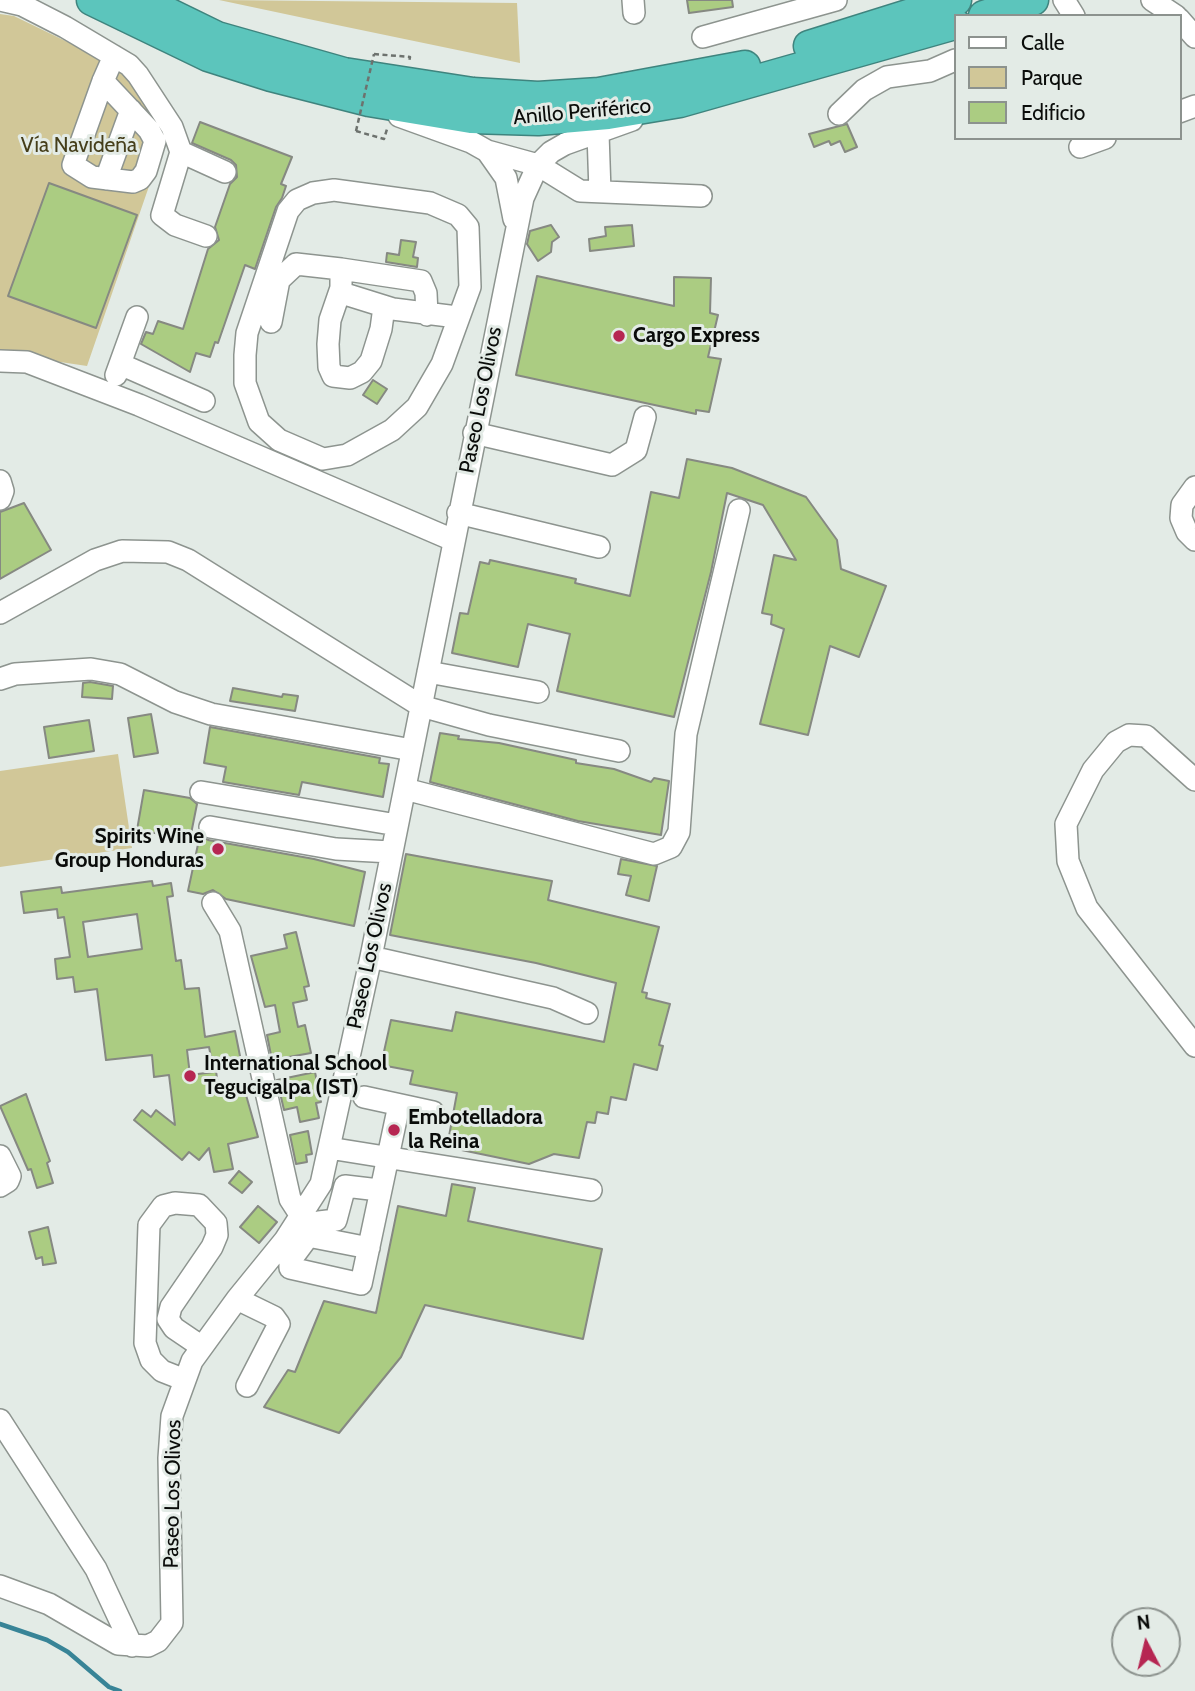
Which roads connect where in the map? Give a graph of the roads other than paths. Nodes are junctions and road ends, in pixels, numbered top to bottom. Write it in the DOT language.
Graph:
graph roads {
  1 [pos="92,0"];
  2 [pos="141,0"];
  3 [pos="836,0"];
  4 [pos="956,0"];
  5 [pos="1033,0"];
  6 [pos="1152,0"];
  7 [pos="0,1"];
  8 [pos="891,10"];
  9 [pos="990,14"];
  10 [pos="1173,14"];
  11 [pos="1181,21"];
  12 [pos="954,24"];
  13 [pos="703,37"];
  14 [pos="1195,37"];
  15 [pos="114,56"];
  16 [pos="954,60"];
  17 [pos="103,81"];
  18 [pos="369,101"];
  19 [pos="680,102"];
  20 [pos="131,110"];
  21 [pos="839,114"];
  22 [pos="598,133"];
  23 [pos="1099,140"];
  24 [pos="1080,147"];
  25 [pos="487,151"];
  26 [pos="181,152"];
  27 [pos="538,165"];
  28 [pos="225,172"];
  29 [pos="106,178"];
  30 [pos="600,192"];
  31 [pos="702,196"];
  32 [pos="515,225"];
  33 [pos="206,236"];
  34 [pos="341,279"];
  35 [pos="470,287"];
  36 [pos="502,294"];
  37 [pos="384,307"];
  38 [pos="427,315"];
  39 [pos="137,317"];
  40 [pos="457,317"];
  41 [pos="271,322"];
  42 [pos="0,361"];
  43 [pos="27,362"];
  44 [pos="120,364"];
  45 [pos="0,374"];
  46 [pos="108,393"];
  47 [pos="204,401"];
  48 [pos="645,417"];
  49 [pos="474,433"];
  50 [pos="0,481"];
  51 [pos="1195,487"];
  52 [pos="0,499"];
  53 [pos="739,510"];
  54 [pos="458,513"];
  55 [pos="453,540"];
  56 [pos="1195,540"];
  57 [pos="599,547"];
  58 [pos="0,613"];
  59 [pos="428,672"];
  60 [pos="0,679"];
  61 [pos="538,692"];
  62 [pos="421,706"];
  63 [pos="412,750"];
  64 [pos="620,751"];
  65 [pos="1195,780"];
  66 [pos="405,789"];
  67 [pos="201,792"];
  68 [pos="397,825"];
  69 [pos="210,827"];
  70 [pos="391,852"];
  71 [pos="214,903"];
  72 [pos="371,957"];
  73 [pos="587,1013"];
  74 [pos="1195,1046"];
  75 [pos="364,1097"];
  76 [pos="399,1105"];
  77 [pos="433,1112"];
  78 [pos="329,1148"];
  79 [pos="0,1156"];
  80 [pos="387,1159"];
  81 [pos="0,1186"];
  82 [pos="379,1190"];
  83 [pos="591,1191"];
  84 [pos="336,1220"];
  85 [pos="305,1226"];
  86 [pos="371,1237"];
  87 [pos="237,1299"];
  88 [pos="202,1348"];
  89 [pos="185,1380"];
  90 [pos="247,1385"];
  91 [pos="0,1420"];
  92 [pos="0,1586"];
  93 [pos="132,1646"];
  1 -- 18 [label="highway, Anillo Periférico"];
  2 -- 8 [label="highway, Anillo Periférico"];
  3 -- 13 [label="street"];
  4 -- 8 [label="highway, Anillo Periférico"];
  5 -- 9 [label="highway"];
  6 -- 10 [label="street"];
  7 -- 15 [label="street"];
  11 -- 14 [label="street"];
  12 -- 19 [label="highway, Anillo Periférico"];
  15 -- 17 [label="street"];
  15 -- 26 [label="street"];
  16 -- 21 [label="street"];
  17 -- 20 [label="street"];
  17 -- 29 [label="street"];
  18 -- 19 [label="highway, Anillo Periférico"];
  18 -- 25 [label="street"];
  19 -- 22 [label="street, Paseo Los Olivos"];
  20 -- 29 [label="street"];
  20 -- 29 [label="street"];
  22 -- 27 [label="street, Paseo Los Olivos"];
  22 -- 30 [label="street"];
  23 -- 24 [label="street"];
  25 -- 27 [label="street"];
  25 -- 32 [label="street, Paseo Los Olivos"];
  26 -- 28 [label="street"];
  26 -- 33 [label="street"];
  27 -- 30 [label="street"];
  27 -- 32 [label="street, Paseo Los Olivos"];
  30 -- 31 [label="street"];
  32 -- 36 [label="street, Paseo Los Olivos"];
  34 -- 37 [label="street"];
  34 -- 37 [label="street"];
  34 -- 38 [label="street"];
  34 -- 41 [label="street"];
  35 -- 36 [label="street"];
  35 -- 40 [label="street"];
  35 -- 40 [label="street"];
  36 -- 49 [label="street, Paseo Los Olivos"];
  37 -- 38 [label="street"];
  38 -- 40 [label="street"];
  39 -- 44 [label="street"];
  42 -- 43 [label="street"];
  43 -- 45 [label="street"];
  43 -- 46 [label="street"];
  44 -- 46 [label="street"];
  44 -- 47 [label="street"];
  46 -- 55 [label="street"];
  48 -- 49 [label="street"];
  49 -- 54 [label="street, Paseo Los Olivos"];
  50 -- 52 [label="street"];
  51 -- 56 [label="street"];
  53 -- 66 [label="street"];
  54 -- 55 [label="street, Paseo Los Olivos"];
  54 -- 57 [label="street"];
  55 -- 59 [label="street, Paseo Los Olivos"];
  58 -- 62 [label="street"];
  59 -- 61 [label="street"];
  59 -- 62 [label="street, Paseo Los Olivos"];
  60 -- 63 [label="street"];
  62 -- 63 [label="street, Paseo Los Olivos"];
  62 -- 64 [label="street"];
  63 -- 66 [label="street, Paseo Los Olivos"];
  65 -- 74 [label="street"];
  66 -- 68 [label="street, Paseo Los Olivos"];
  67 -- 68 [label="street"];
  68 -- 70 [label="street, Paseo Los Olivos"];
  69 -- 70 [label="street"];
  70 -- 72 [label="street, Paseo Los Olivos"];
  71 -- 85 [label="street"];
  72 -- 73 [label="street"];
  72 -- 78 [label="street, Paseo Los Olivos"];
  75 -- 76 [label="street"];
  76 -- 77 [label="street"];
  76 -- 80 [label="street"];
  78 -- 80 [label="street"];
  78 -- 85 [label="street, Paseo Los Olivos"];
  79 -- 81 [label="street"];
  80 -- 82 [label="street"];
  80 -- 83 [label="street"];
  82 -- 84 [label="street"];
  82 -- 86 [label="street"];
  84 -- 85 [label="street"];
  84 -- 86 [label="street"];
  85 -- 86 [label="street"];
  85 -- 86 [label="street"];
  85 -- 87 [label="street, Paseo Los Olivos"];
  87 -- 88 [label="street, Paseo Los Olivos"];
  87 -- 90 [label="street"];
  88 -- 89 [label="street, Paseo Los Olivos"];
  88 -- 89 [label="street"];
  89 -- 93 [label="street, Paseo Los Olivos"];
  91 -- 93 [label="street"];
  92 -- 93 [label="street"];
}
